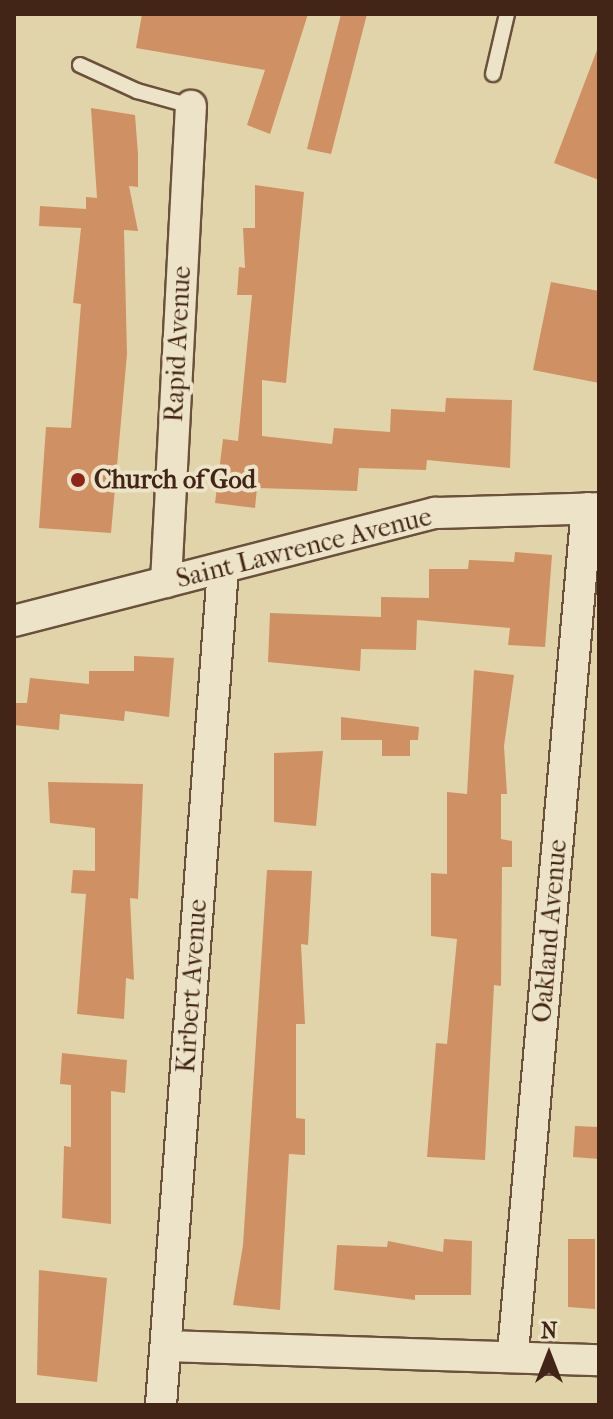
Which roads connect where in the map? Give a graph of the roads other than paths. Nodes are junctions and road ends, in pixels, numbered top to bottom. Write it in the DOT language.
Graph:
graph roads {
  1 [pos="507,14"];
  2 [pos="80,65"];
  3 [pos="493,74"];
  4 [pos="191,106"];
  5 [pos="593,508"];
  6 [pos="223,568"];
  7 [pos="166,582"];
  8 [pos="14,621"];
  9 [pos="166,1346"];
  10 [pos="513,1353"];
  11 [pos="599,1360"];
  12 [pos="161,1405"];
  1 -- 3 [label="lane"];
  2 -- 4 [label="lane"];
  4 -- 7 [label="street, Rapid Avenue"];
  5 -- 6 [label="street, Saint Lawrence Avenue"];
  5 -- 10 [label="street, Oakland Avenue"];
  6 -- 7 [label="street, Saint Lawrence Avenue"];
  6 -- 9 [label="street, Kirbert Avenue"];
  7 -- 8 [label="street, Saint Lawrence Avenue"];
  9 -- 10 [label="street"];
  9 -- 12 [label="street, Kirbert Avenue"];
  10 -- 11 [label="street"];
}
